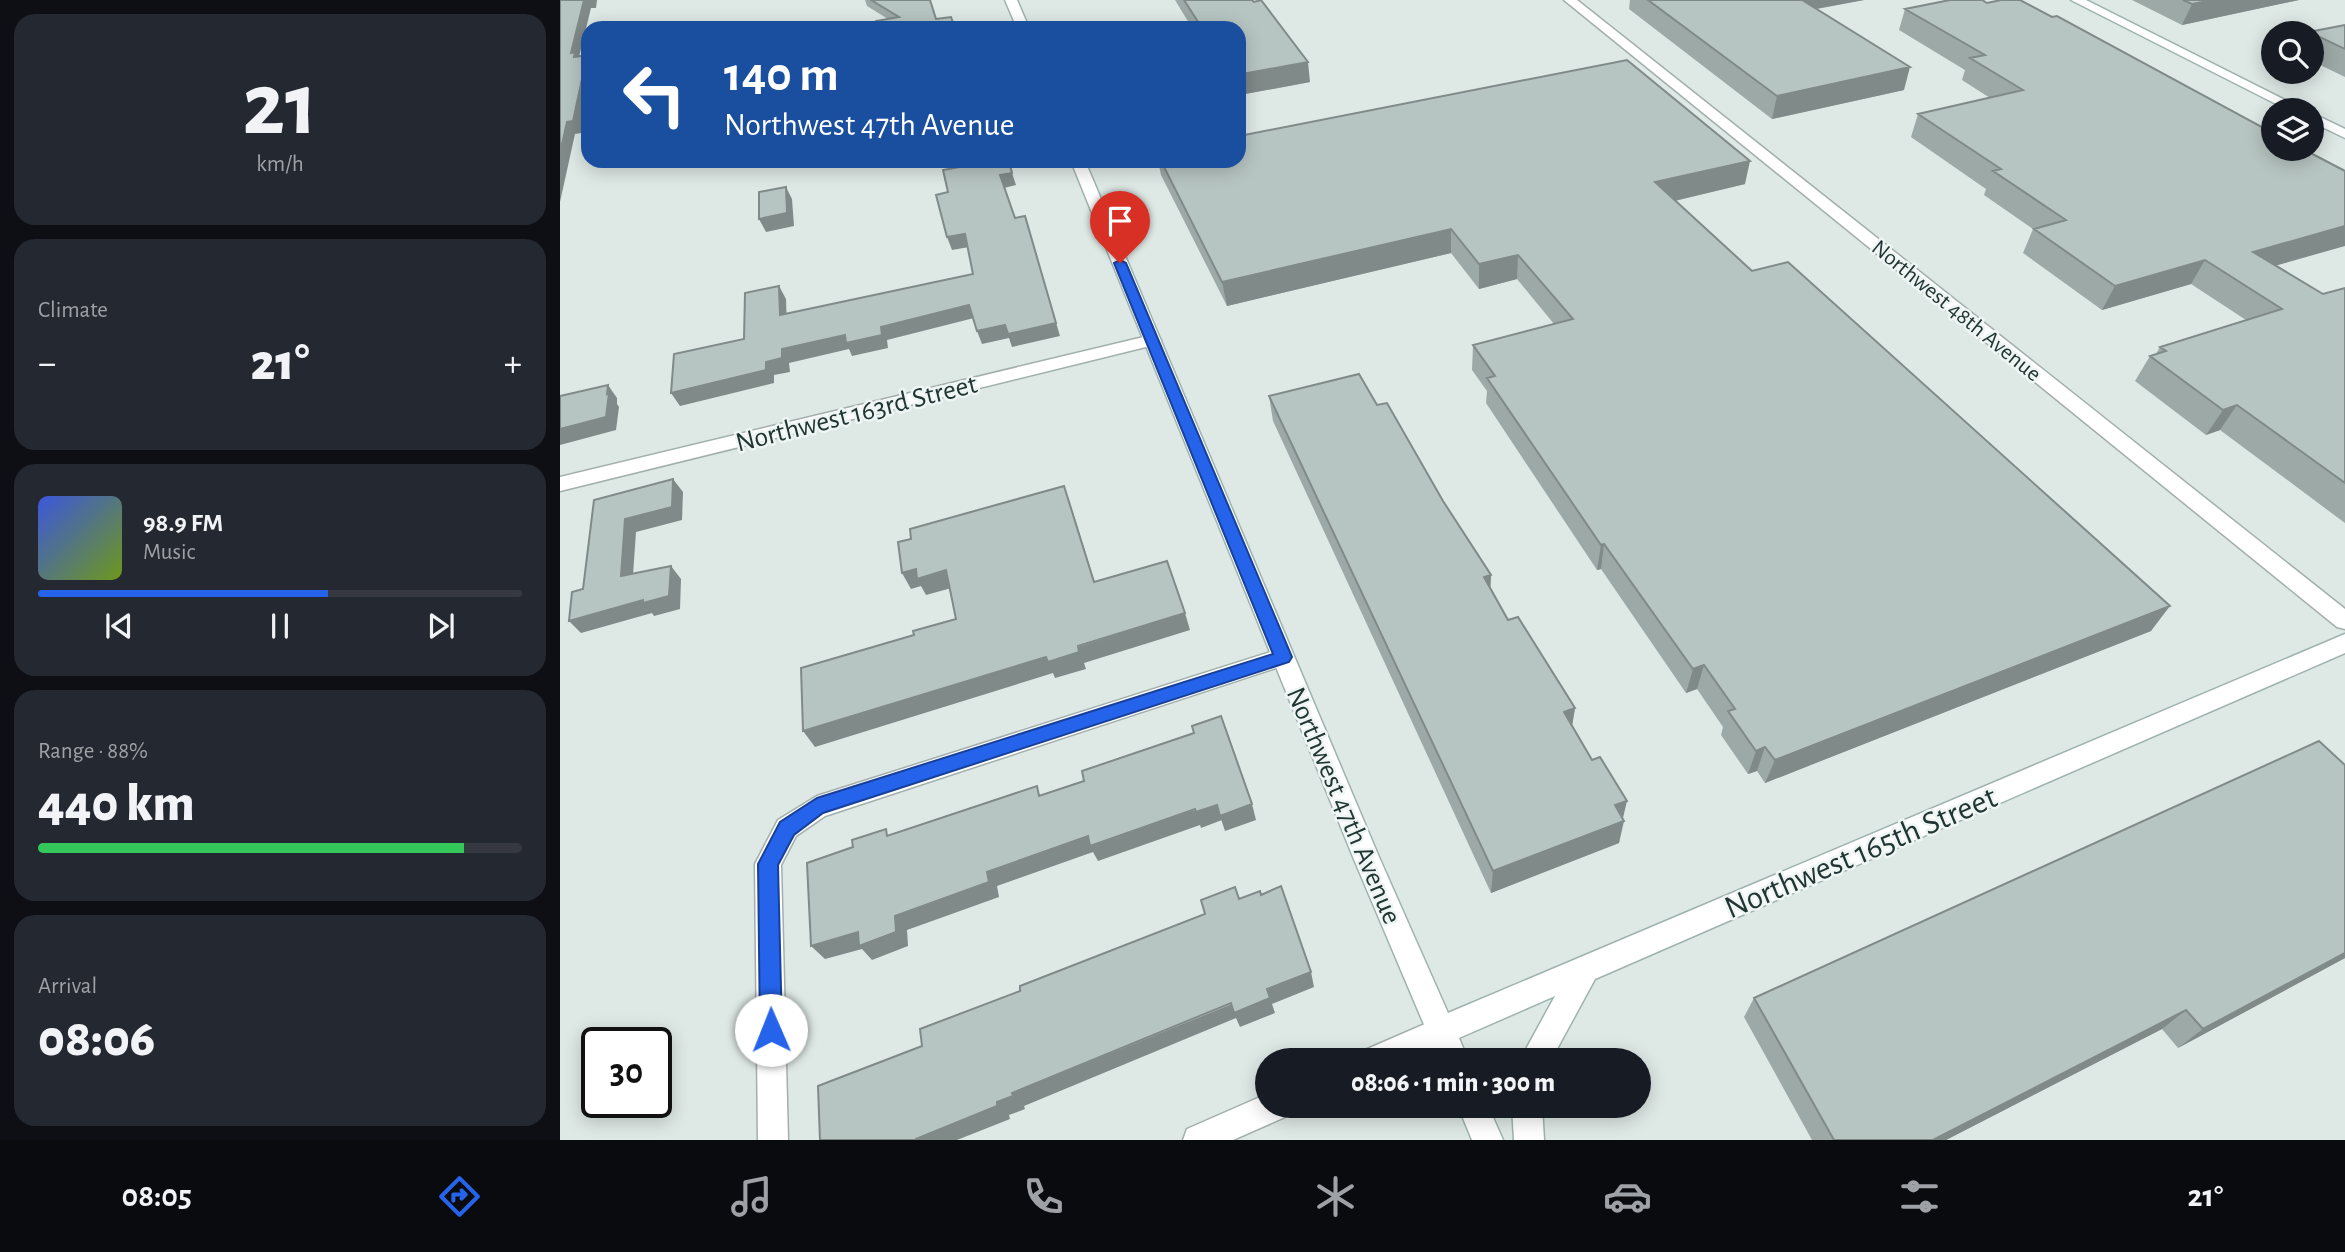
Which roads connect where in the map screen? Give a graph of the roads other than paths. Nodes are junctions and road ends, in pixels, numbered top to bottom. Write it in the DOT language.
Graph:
graph roads {
  1 [pos="1011,0"];
  2 [pos="1570,0"];
  3 [pos="2077,0"];
  4 [pos="1020,21"];
  5 [pos="2274,98"];
  6 [pos="2324,123"];
  7 [pos="2345,134"];
  8 [pos="1081,168"];
  9 [pos="1152,340"];
  10 [pos="560,484"];
  11 [pos="2345,621"];
  12 [pos="2345,643"];
  13 [pos="1283,657"];
  14 [pos="1586,968"];
  15 [pos="1441,1031"];
  16 [pos="1402,1048"];
  17 [pos="1449,1048"];
  18 [pos="1542,1048"];
  19 [pos="1255,1114"];
  20 [pos="1479,1118"];
  21 [pos="1528,1118"];
  22 [pos="773,1140"];
  23 [pos="1198,1140"];
  24 [pos="1488,1140"];
  25 [pos="1529,1140"];
  1 -- 4 [label="street"];
  2 -- 11 [label="street, Northwest 48th Avenue"];
  3 -- 5 [label="street"];
  6 -- 7 [label="street"];
  8 -- 9 [label="street, Northwest 47th Avenue"];
  9 -- 10 [label="street, Northwest 163rd Street"];
  9 -- 13 [label="street, Northwest 47th Avenue"];
  12 -- 14 [label="street, Northwest 165th Street"];
  13 -- 15 [label="street, Northwest 47th Avenue"];
  13 -- 22 [label="street"];
  14 -- 15 [label="street, Northwest 165th Street"];
  14 -- 18 [label="street"];
  15 -- 16 [label="street, Northwest 165th Street"];
  15 -- 17 [label="street, Northwest 47th Avenue"];
  19 -- 23 [label="street"];
  20 -- 24 [label="street"];
  21 -- 25 [label="street"];
}
